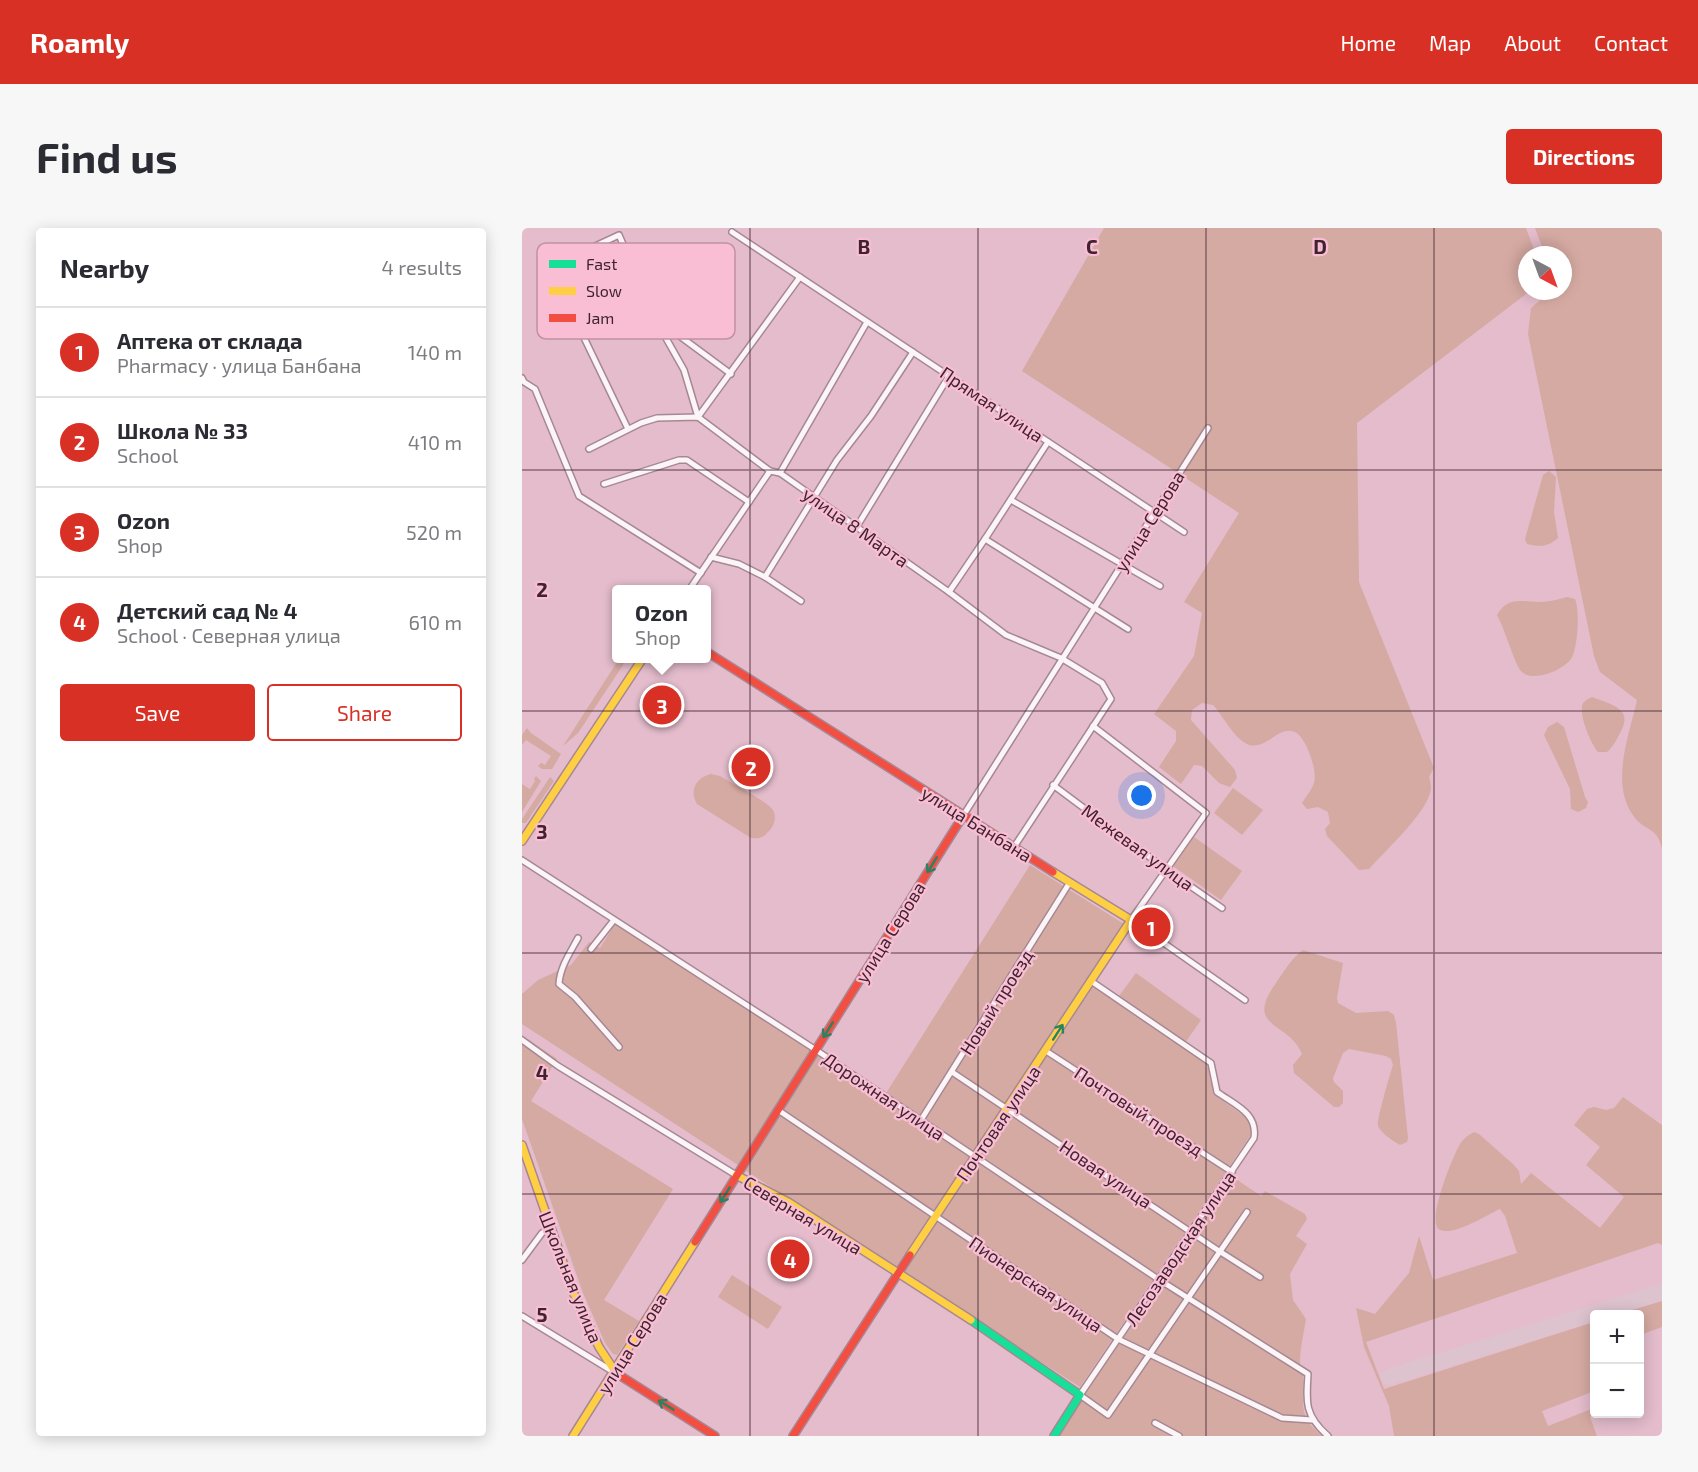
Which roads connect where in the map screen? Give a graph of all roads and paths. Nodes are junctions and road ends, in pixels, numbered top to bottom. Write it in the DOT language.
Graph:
graph roads {
  1 [pos="732,232"];
  2 [pos="602,243"];
  3 [pos="623,243"];
  4 [pos="800,277"];
  5 [pos="867,321"];
  6 [pos="585,339"];
  7 [pos="666,339"];
  8 [pos="684,339"];
  9 [pos="913,352"];
  10 [pos="731,374"];
  11 [pos="949,376"];
  12 [pos="522,378"];
  13 [pos="698,417"];
  14 [pos="1208,428"];
  15 [pos="628,429"];
  16 [pos="1048,442"];
  17 [pos="589,449"];
  18 [pos="770,471"];
  19 [pos="780,473"];
  20 [pos="604,484"];
  21 [pos="814,497"];
  22 [pos="1011,500"];
  23 [pos="749,502"];
  24 [pos="1155,513"];
  25 [pos="856,528"];
  26 [pos="1184,532"];
  27 [pos="985,539"];
  28 [pos="711,557"];
  29 [pos="1122,563"];
  30 [pos="700,573"];
  31 [pos="765,577"];
  32 [pos="692,585"];
  33 [pos="1160,586"];
  34 [pos="949,592"];
  35 [pos="801,601"];
  36 [pos="1094,608"];
  37 [pos="1128,629"];
  38 [pos="711,655"];
  39 [pos="1061,658"];
  40 [pos="640,663"];
  41 [pos="1093,726"];
  42 [pos="1053,785"];
  43 [pos="963,816"];
  44 [pos="522,841"];
  45 [pos="1014,848"];
  46 [pos="522,860"];
  47 [pos="1167,870"];
  48 [pos="1070,882"];
  49 [pos="1222,908"];
  50 [pos="614,920"];
  51 [pos="1131,920"];
  52 [pos="578,938"];
  53 [pos="591,949"];
  54 [pos="1091,981"];
  55 [pos="1245,1000"];
  56 [pos="522,1040"];
  57 [pos="619,1047"];
  58 [pos="816,1050"];
  59 [pos="1046,1051"];
  60 [pos="952,1072"];
  61 [pos="1008,1108"];
  62 [pos="778,1110"];
  63 [pos="921,1120"];
  64 [pos="522,1145"];
  65 [pos="975,1156"];
  66 [pos="1232,1172"];
  67 [pos="736,1175"];
  68 [pos="1247,1212"];
  69 [pos="935,1216"];
  70 [pos="550,1228"];
  71 [pos="1190,1230"];
  72 [pos="1219,1251"];
  73 [pos="522,1260"];
  74 [pos="898,1273"];
  75 [pos="1260,1277"];
  76 [pos="1158,1279"];
  77 [pos="1189,1298"];
  78 [pos="522,1316"];
  79 [pos="1118,1339"];
  80 [pos="1150,1355"];
  81 [pos="614,1372"];
  82 [pos="1080,1395"];
  83 [pos="1312,1420"];
  84 [pos="1155,1423"];
  85 [pos="573,1436"];
  86 [pos="715,1436"];
  87 [pos="793,1436"];
  88 [pos="1054,1436"];
  89 [pos="1179,1436"];
  90 [pos="1328,1436"];
  1 -- 4 [label="street, Прямая улица"];
  2 -- 3 [label="street"];
  4 -- 5 [label="street, Прямая улица"];
  4 -- 10 [label="street"];
  5 -- 9 [label="street, Прямая улица"];
  5 -- 19 [label="street"];
  6 -- 15 [label="street"];
  7 -- 13 [label="street"];
  8 -- 10 [label="street"];
  9 -- 11 [label="street, Прямая улица"];
  9 -- 21 [label="street"];
  10 -- 13 [label="street"];
  11 -- 16 [label="street, Прямая улица"];
  11 -- 25 [label="street"];
  12 -- 30 [label="street"];
  13 -- 15 [label="street"];
  13 -- 18 [label="street, улица 8 Марта"];
  14 -- 24 [label="street, улица Серова"];
  15 -- 17 [label="street"];
  16 -- 22 [label="street"];
  16 -- 24 [label="street, Прямая улица"];
  18 -- 19 [label="street, улица 8 Марта"];
  18 -- 23 [label="street"];
  19 -- 21 [label="street, улица 8 Марта"];
  20 -- 23 [label="street"];
  21 -- 25 [label="street, улица 8 Марта"];
  21 -- 31 [label="street"];
  22 -- 27 [label="street"];
  22 -- 29 [label="street"];
  23 -- 28 [label="street"];
  24 -- 26 [label="street, Прямая улица"];
  24 -- 29 [label="street, улица Серова"];
  25 -- 34 [label="street, улица 8 Марта"];
  27 -- 34 [label="street"];
  27 -- 36 [label="street"];
  28 -- 30 [label="street"];
  28 -- 31 [label="street"];
  29 -- 33 [label="street"];
  29 -- 36 [label="street, улица Серова"];
  30 -- 32 [label="street"];
  31 -- 35 [label="street"];
  34 -- 39 [label="street, улица 8 Марта"];
  36 -- 37 [label="street"];
  36 -- 39 [label="street, улица Серова"];
  38 -- 43 [label="street, улица Банбана"];
  39 -- 41 [label="street, улица 8 Марта"];
  39 -- 43 [label="street, улица Серова"];
  40 -- 44 [label="street"];
  41 -- 42 [label="street"];
  41 -- 47 [label="street, Почтовая улица"];
  42 -- 45 [label="street"];
  42 -- 47 [label="street, Межевая улица"];
  43 -- 45 [label="street, улица Банбана"];
  43 -- 58 [label="street, улица Серова, one-way"];
  45 -- 48 [label="street, улица Банбана"];
  46 -- 50 [label="street, Дорожная улица"];
  47 -- 49 [label="street, Межевая улица"];
  47 -- 51 [label="street, Почтовая улица"];
  48 -- 51 [label="street, улица Банбана"];
  48 -- 60 [label="street, Новый проезд"];
  50 -- 53 [label="street"];
  50 -- 58 [label="street, Дорожная улица"];
  51 -- 54 [label="street, Почтовая улица"];
  51 -- 55 [label="street, улица Банбана"];
  52 -- 57 [label="street"];
  59 -- 54 [label="street, Почтовая улица, one-way"];
  54 -- 66 [label="street, Лесозаводская улица"];
  56 -- 67 [label="street, Северная улица"];
  58 -- 62 [label="street, улица Серова"];
  58 -- 63 [label="street, Дорожная улица"];
  59 -- 61 [label="street, Почтовая улица"];
  59 -- 66 [label="street, Почтовый проезд"];
  60 -- 61 [label="street, Новая улица"];
  60 -- 63 [label="street, Новый проезд"];
  61 -- 65 [label="street, Почтовая улица"];
  61 -- 71 [label="street, Новая улица"];
  62 -- 67 [label="street, улица Серова"];
  62 -- 69 [label="street, Пионерская улица"];
  63 -- 65 [label="street, Дорожная улица"];
  64 -- 70 [label="street, Школьная улица"];
  65 -- 69 [label="street, Почтовая улица"];
  65 -- 76 [label="street, Дорожная улица"];
  66 -- 71 [label="street, Лесозаводская улица"];
  67 -- 74 [label="street, Северная улица"];
  67 -- 81 [label="street, улица Серова, one-way"];
  68 -- 72 [label="street"];
  69 -- 74 [label="street, Почтовая улица"];
  69 -- 79 [label="street, Пионерская улица"];
  70 -- 73 [label="street"];
  70 -- 81 [label="street, Школьная улица"];
  71 -- 72 [label="street, Новая улица"];
  71 -- 76 [label="street, Лесозаводская улица"];
  72 -- 75 [label="street, Новая улица"];
  72 -- 77 [label="street"];
  74 -- 82 [label="street, Северная улица"];
  74 -- 87 [label="street, Почтовая улица"];
  76 -- 77 [label="street, Дорожная улица"];
  76 -- 79 [label="street, Лесозаводская улица"];
  77 -- 80 [label="street"];
  77 -- 83 [label="street, Дорожная улица"];
  78 -- 81 [label="street, Школьная улица"];
  79 -- 80 [label="street, Пионерская улица"];
  79 -- 82 [label="street, Лесозаводская улица"];
  80 -- 82 [label="street"];
  80 -- 83 [label="street, Пионерская улица"];
  81 -- 85 [label="street, улица Серова"];
  86 -- 81 [label="street, Школьная улица, one-way"];
  82 -- 88 [label="street, Лесозаводская улица"];
  83 -- 90 [label="street"];
  84 -- 89 [label="street"];
}
